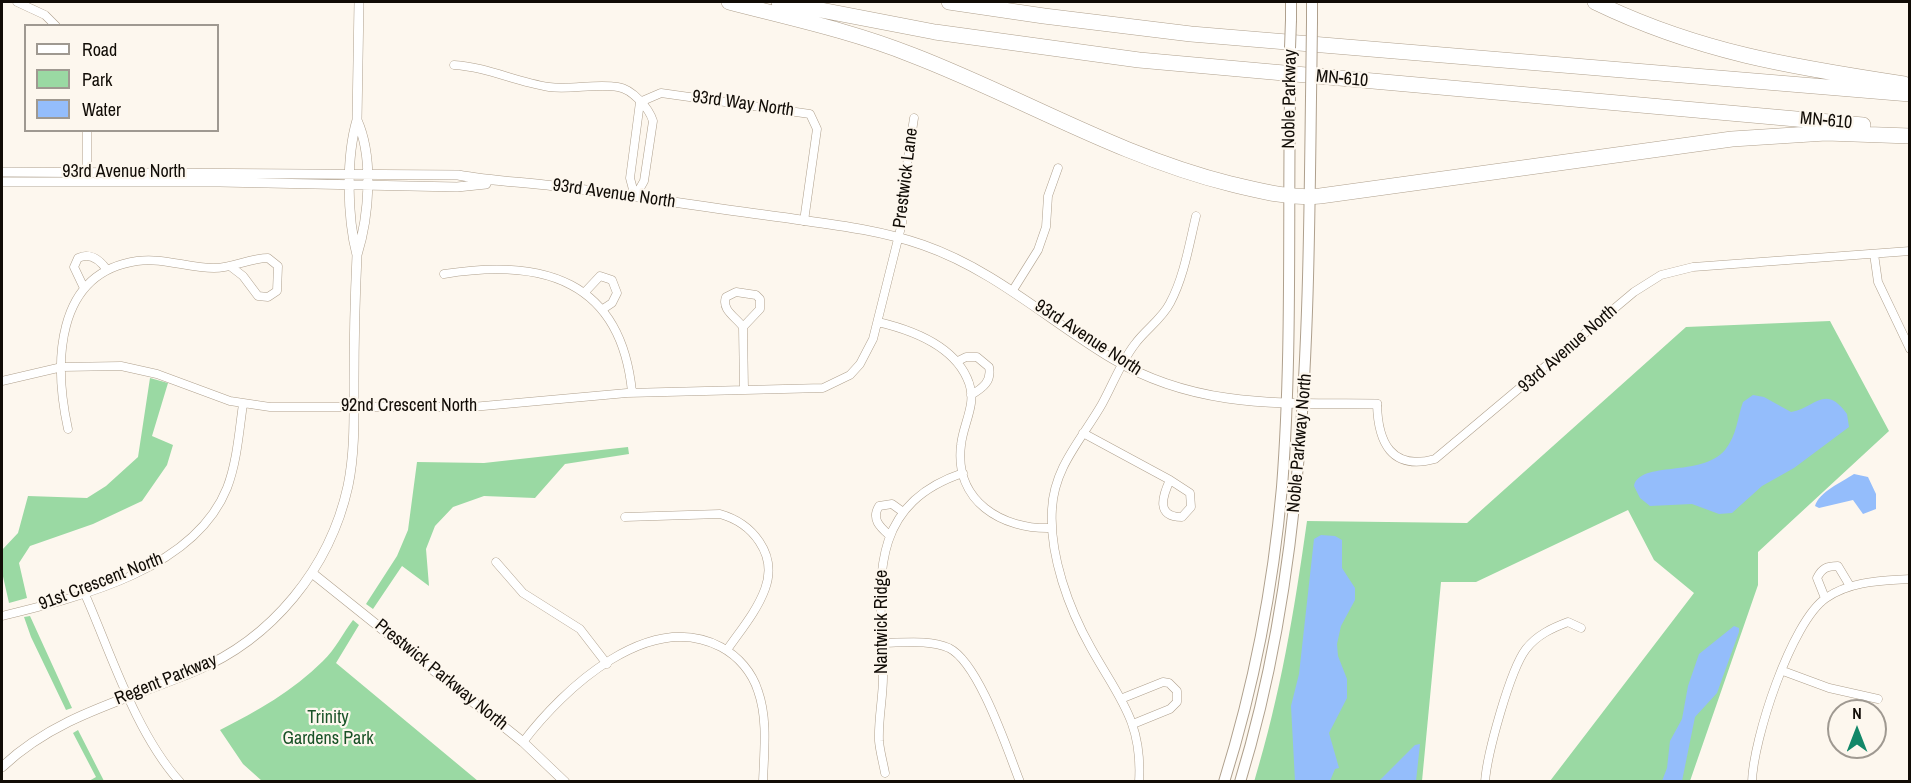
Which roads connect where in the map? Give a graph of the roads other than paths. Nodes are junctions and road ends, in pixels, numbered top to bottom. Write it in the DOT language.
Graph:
graph roads {
  1 [pos="17,2"];
  2 [pos="359,2"];
  3 [pos="729,2"];
  4 [pos="779,2"];
  5 [pos="949,2"];
  6 [pos="1291,2"];
  7 [pos="1312,2"];
  8 [pos="1595,2"];
  9 [pos="54,24"];
  10 [pos="454,65"];
  11 [pos="1910,86"];
  12 [pos="1910,94"];
  13 [pos="1311,99"];
  14 [pos="640,102"];
  15 [pos="914,118"];
  16 [pos="357,120"];
  17 [pos="1910,129"];
  18 [pos="87,132"];
  19 [pos="1910,136"];
  20 [pos="1058,168"];
  21 [pos="2,172"];
  22 [pos="350,174"];
  23 [pos="366,175"];
  24 [pos="87,177"];
  25 [pos="2,182"];
  26 [pos="497,182"];
  27 [pos="350,185"];
  28 [pos="366,185"];
  29 [pos="1289,196"];
  30 [pos="635,197"];
  31 [pos="1310,197"];
  32 [pos="1196,216"];
  33 [pos="804,221"];
  34 [pos="898,238"];
  35 [pos="1910,251"];
  36 [pos="1875,254"];
  37 [pos="357,255"];
  38 [pos="230,266"];
  39 [pos="106,270"];
  40 [pos="444,274"];
  41 [pos="84,288"];
  42 [pos="1013,290"];
  43 [pos="585,292"];
  44 [pos="603,309"];
  45 [pos="878,322"];
  46 [pos="743,327"];
  47 [pos="1910,349"];
  48 [pos="958,361"];
  49 [pos="1122,364"];
  50 [pos="62,367"];
  51 [pos="2,381"];
  52 [pos="823,388"];
  53 [pos="744,390"];
  54 [pos="632,392"];
  55 [pos="971,395"];
  56 [pos="1287,403"];
  57 [pos="243,404"];
  58 [pos="1304,404"];
  59 [pos="1377,404"];
  60 [pos="354,406"];
  61 [pos="68,429"];
  62 [pos="1083,433"];
  63 [pos="963,473"];
  64 [pos="1170,480"];
  65 [pos="903,512"];
  66 [pos="625,517"];
  67 [pos="1052,528"];
  68 [pos="889,536"];
  69 [pos="496,562"];
  70 [pos="312,573"];
  71 [pos="1910,579"];
  72 [pos="1850,586"];
  73 [pos="84,592"];
  74 [pos="1825,598"];
  75 [pos="2,616"];
  76 [pos="1581,628"];
  77 [pos="880,643"];
  78 [pos="728,650"];
  79 [pos="607,664"];
  80 [pos="1783,671"];
  81 [pos="129,696"];
  82 [pos="1123,698"];
  83 [pos="1878,699"];
  84 [pos="1133,724"];
  85 [pos="523,742"];
  86 [pos="2,767"];
  87 [pos="885,773"];
  88 [pos="180,782"];
  89 [pos="565,782"];
  90 [pos="763,782"];
  91 [pos="1020,782"];
  92 [pos="1139,782"];
  93 [pos="1224,782"];
  94 [pos="1240,782"];
  95 [pos="1485,782"];
  96 [pos="1752,782"];
  1 -- 9 [label="street"];
  2 -- 16 [label="street"];
  3 -- 29 [label="highway"];
  4 -- 17 [label="highway, MN-610"];
  5 -- 12 [label="highway, MN-610"];
  6 -- 29 [label="main road, Noble Parkway, bridge"];
  7 -- 13 [label="main road, Noble Parkway, bridge"];
  8 -- 11 [label="highway"];
  10 -- 14 [label="street"];
  13 -- 31 [label="main road, Noble Parkway North"];
  14 -- 30 [label="street"];
  14 -- 30 [label="street"];
  14 -- 33 [label="street, 93rd Way North"];
  15 -- 34 [label="street, Prestwick Lane"];
  16 -- 22 [label="street, Regent Parkway"];
  16 -- 23 [label="street, Regent Parkway"];
  18 -- 24 [label="street"];
  19 -- 31 [label="highway"];
  20 -- 42 [label="street"];
  21 -- 24 [label="street, 93rd Avenue North"];
  22 -- 23 [label="street, 93rd Avenue North"];
  22 -- 24 [label="street, 93rd Avenue North"];
  22 -- 27 [label="street, Regent Parkway"];
  23 -- 26 [label="street, 93rd Avenue North"];
  23 -- 28 [label="street, Regent Parkway"];
  24 -- 25 [label="street, 93rd Avenue North"];
  24 -- 27 [label="street, 93rd Avenue North"];
  26 -- 28 [label="street, 93rd Avenue North"];
  26 -- 30 [label="street, 93rd Avenue North"];
  27 -- 28 [label="street, 93rd Avenue North"];
  27 -- 37 [label="street, Regent Parkway"];
  28 -- 37 [label="street, Regent Parkway"];
  29 -- 31 [label="highway"];
  29 -- 56 [label="main road, Noble Parkway North"];
  30 -- 33 [label="street, 93rd Avenue North"];
  31 -- 58 [label="main road, Noble Parkway North"];
  32 -- 49 [label="street"];
  33 -- 34 [label="street, 93rd Avenue North"];
  34 -- 42 [label="street, 93rd Avenue North"];
  34 -- 45 [label="street, Prestwick Lane"];
  35 -- 36 [label="street, 93rd Avenue North"];
  36 -- 47 [label="street"];
  36 -- 59 [label="street, 93rd Avenue North"];
  37 -- 60 [label="street, Regent Parkway"];
  38 -- 38 [label="street"];
  38 -- 39 [label="street"];
  39 -- 41 [label="street"];
  39 -- 41 [label="street"];
  40 -- 43 [label="street"];
  41 -- 50 [label="street"];
  42 -- 49 [label="street, 93rd Avenue North"];
  43 -- 44 [label="street"];
  43 -- 44 [label="street"];
  44 -- 54 [label="street"];
  45 -- 48 [label="street"];
  45 -- 52 [label="street, Prestwick Lane"];
  46 -- 46 [label="street"];
  46 -- 53 [label="street"];
  48 -- 55 [label="street"];
  48 -- 55 [label="street"];
  49 -- 56 [label="street, 93rd Avenue North"];
  49 -- 62 [label="street"];
  50 -- 51 [label="street, 92nd Crescent North"];
  50 -- 57 [label="street, 92nd Crescent North"];
  50 -- 61 [label="street"];
  52 -- 53 [label="street, 92nd Crescent North"];
  53 -- 54 [label="street, 92nd Crescent North"];
  54 -- 60 [label="street, 92nd Crescent North"];
  55 -- 63 [label="street"];
  56 -- 58 [label="street, 93rd Avenue North"];
  56 -- 93 [label="main road, Noble Parkway North"];
  57 -- 60 [label="street, 92nd Crescent North"];
  57 -- 73 [label="street, 91st Crescent North"];
  58 -- 59 [label="street, 93rd Avenue North"];
  58 -- 94 [label="main road, Noble Parkway North"];
  60 -- 70 [label="street, Regent Parkway"];
  62 -- 64 [label="street"];
  62 -- 67 [label="street"];
  63 -- 65 [label="street, Nantwick Ridge"];
  63 -- 67 [label="street"];
  64 -- 64 [label="street"];
  65 -- 68 [label="street, Nantwick Ridge"];
  65 -- 68 [label="street"];
  66 -- 78 [label="street"];
  67 -- 82 [label="street"];
  68 -- 77 [label="street, Nantwick Ridge"];
  69 -- 79 [label="street"];
  70 -- 81 [label="street, Regent Parkway"];
  70 -- 85 [label="street, Prestwick Parkway North"];
  71 -- 72 [label="street"];
  72 -- 74 [label="street"];
  72 -- 74 [label="street"];
  73 -- 75 [label="street, 91st Crescent North"];
  73 -- 81 [label="street"];
  74 -- 80 [label="street"];
  76 -- 95 [label="street"];
  77 -- 87 [label="street, Nantwick Ridge"];
  77 -- 91 [label="street"];
  78 -- 79 [label="street"];
  78 -- 90 [label="street"];
  79 -- 85 [label="street"];
  80 -- 83 [label="street"];
  80 -- 96 [label="street"];
  81 -- 86 [label="street, Regent Parkway"];
  81 -- 88 [label="street"];
  82 -- 84 [label="street"];
  82 -- 84 [label="street"];
  84 -- 92 [label="street"];
  85 -- 89 [label="street, Prestwick Parkway North"];
}
